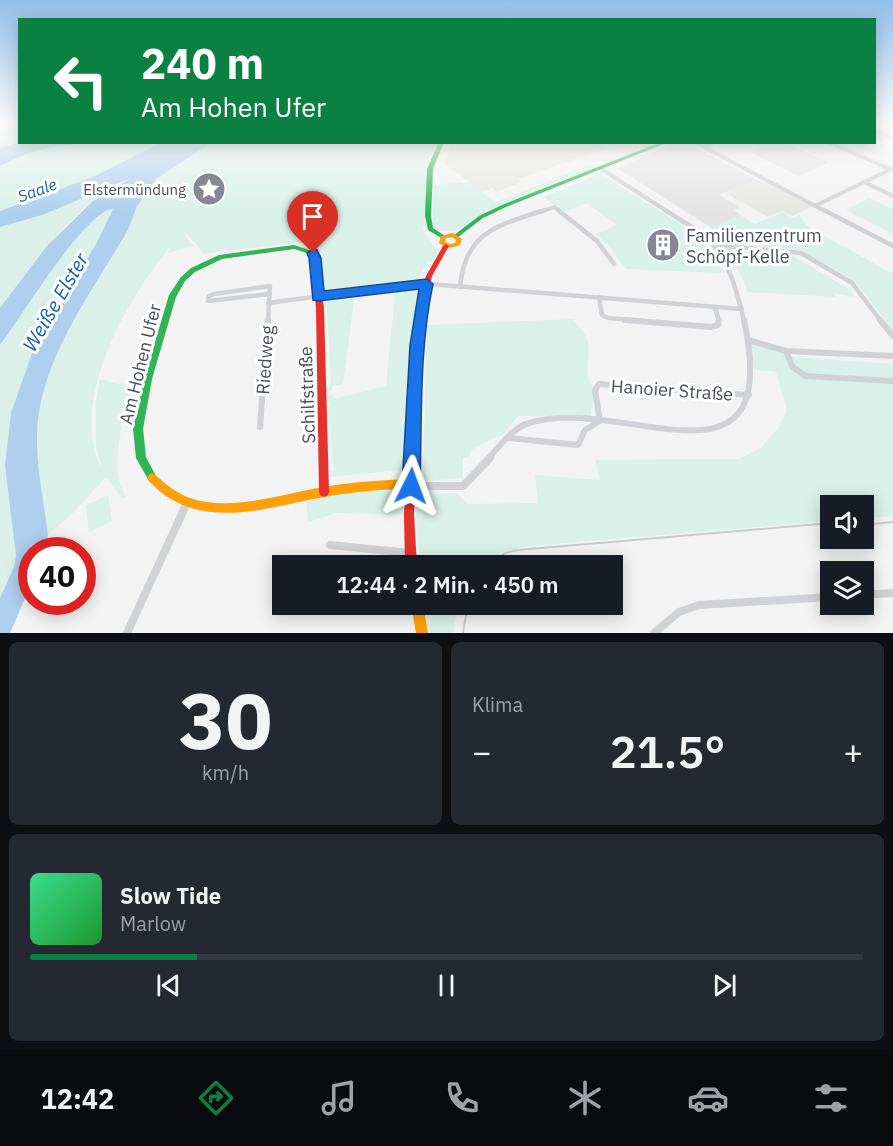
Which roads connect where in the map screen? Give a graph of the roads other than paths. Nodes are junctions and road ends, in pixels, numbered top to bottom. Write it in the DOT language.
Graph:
graph roads {
  1 [pos="437,154"];
  2 [pos="637,154"];
  3 [pos="715,154"];
  4 [pos="856,154"];
  5 [pos="600,168"];
  6 [pos="891,168"];
  7 [pos="864,182"];
  8 [pos="893,196"];
  9 [pos="815,206"];
  10 [pos="456,236"];
  11 [pos="442,237"];
  12 [pos="714,244"];
  13 [pos="446,246"];
  14 [pos="893,246"];
  15 [pos="614,264"];
  16 [pos="427,284"];
  17 [pos="460,286"];
  18 [pos="269,294"];
  19 [pos="318,296"];
  20 [pos="599,297"];
  21 [pos="268,303"];
  22 [pos="714,308"];
  23 [pos="742,309"];
  24 [pos="893,336"];
  25 [pos="748,340"];
  26 [pos="786,351"];
  27 [pos="893,356"];
  28 [pos="893,381"];
  29 [pos="749,395"];
  30 [pos="600,421"];
  31 [pos="260,427"];
  32 [pos="509,438"];
  33 [pos="411,485"];
  34 [pos="324,492"];
  35 [pos="187,503"];
  36 [pos="330,545"];
  37 [pos="410,553"];
  38 [pos="893,593"];
  39 [pos="874,594"];
  40 [pos="820,598"];
  41 [pos="419,615"];
  42 [pos="127,633"];
  43 [pos="422,633"];
  44 [pos="654,633"];
  1 -- 11 [label="street"];
  2 -- 5 [label="street"];
  3 -- 9 [label="street"];
  4 -- 6 [label="street"];
  5 -- 10 [label="street"];
  5 -- 12 [label="street, Hanoier Straße"];
  6 -- 7 [label="street"];
  7 -- 8 [label="street"];
  7 -- 9 [label="street"];
  9 -- 14 [label="street"];
  10 -- 11 [label="street"];
  10 -- 13 [label="street"];
  11 -- 13 [label="street"];
  12 -- 23 [label="street, Hanoier Straße"];
  12 -- 24 [label="street"];
  13 -- 16 [label="street"];
  15 -- 17 [label="street"];
  16 -- 17 [label="street"];
  16 -- 19 [label="street"];
  16 -- 33 [label="street"];
  17 -- 20 [label="street"];
  18 -- 18 [label="street"];
  18 -- 21 [label="street, Riedweg"];
  19 -- 21 [label="street"];
  19 -- 34 [label="street, Schilfstraße"];
  19 -- 35 [label="street, Am Hohen Ufer"];
  20 -- 22 [label="street"];
  20 -- 22 [label="street"];
  21 -- 31 [label="street, Riedweg"];
  22 -- 23 [label="street"];
  23 -- 25 [label="street, Hanoier Straße"];
  25 -- 26 [label="street"];
  25 -- 29 [label="street, Hanoier Straße"];
  26 -- 27 [label="street"];
  26 -- 28 [label="street"];
  29 -- 30 [label="street, Hanoier Straße"];
  29 -- 30 [label="street, Hanoier Straße"];
  30 -- 32 [label="street, Hanoier Straße"];
  30 -- 32 [label="street, Hanoier Straße"];
  32 -- 33 [label="street, Hanoier Straße"];
  33 -- 34 [label="street, Am Hohen Ufer"];
  33 -- 37 [label="street"];
  34 -- 35 [label="street, Am Hohen Ufer"];
  35 -- 42 [label="street"];
  36 -- 37 [label="street"];
  38 -- 39 [label="street"];
  40 -- 44 [label="street"];
  41 -- 43 [label="street"];
}
